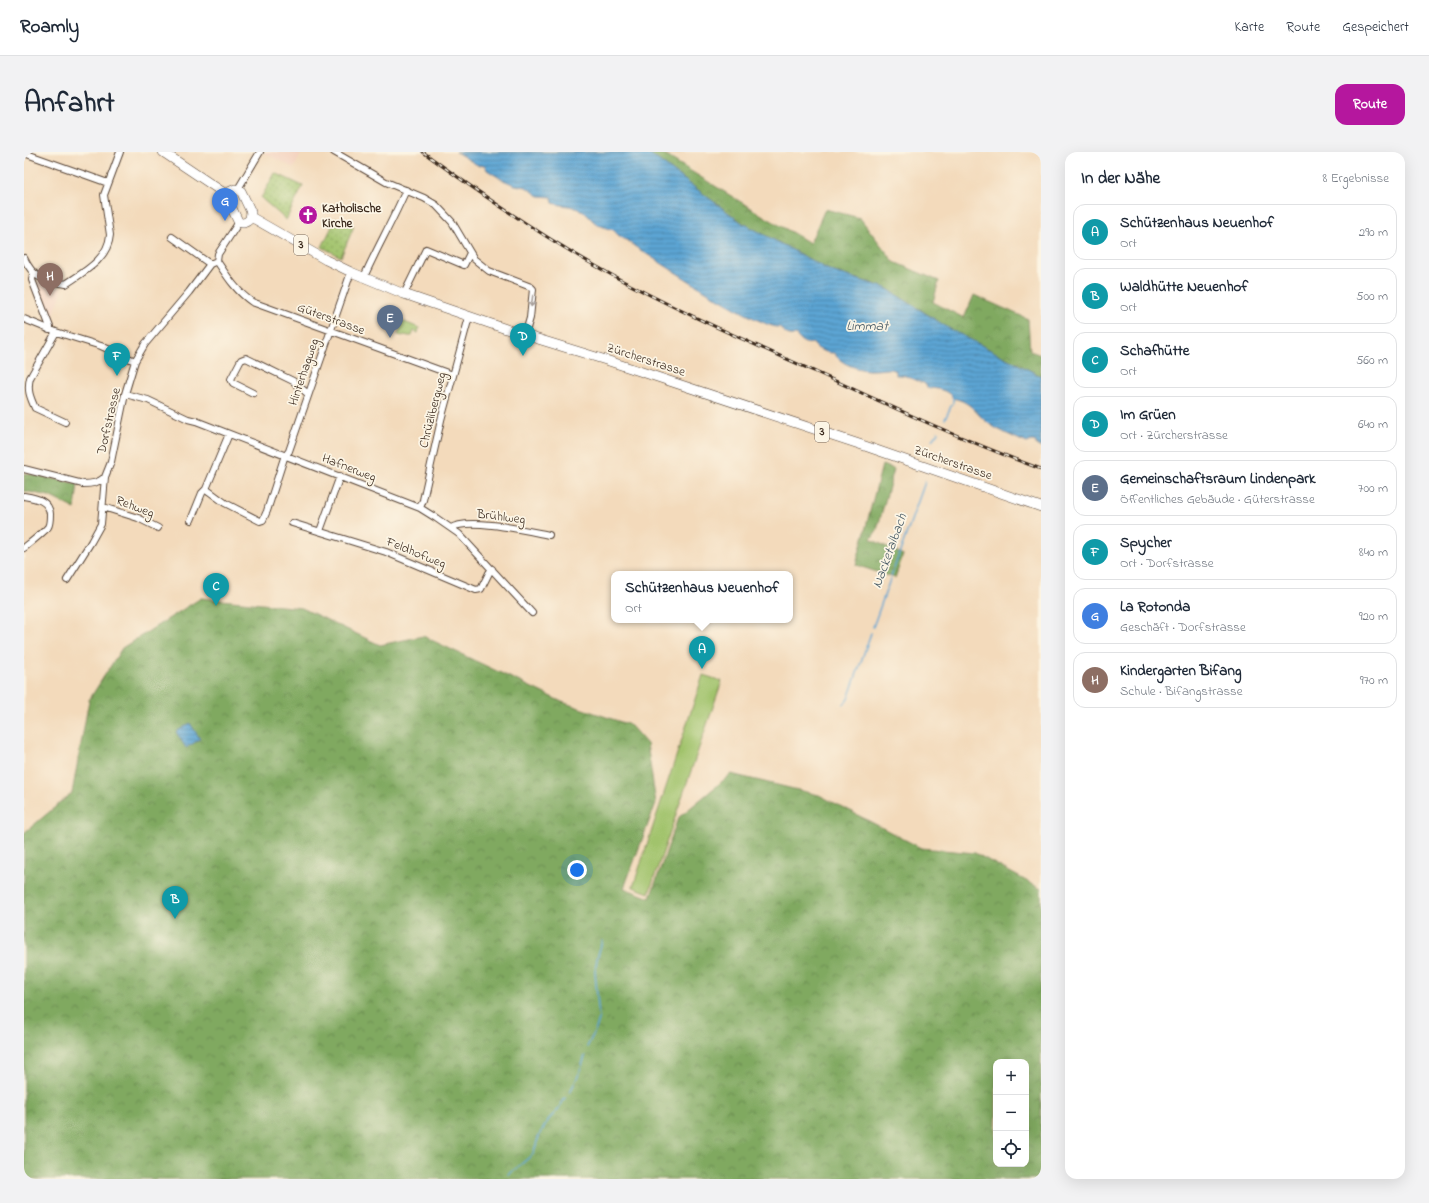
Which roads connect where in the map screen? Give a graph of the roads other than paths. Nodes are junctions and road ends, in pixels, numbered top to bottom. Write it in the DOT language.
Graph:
graph roads {
  1 [pos="120,152"];
  2 [pos="163,152"];
  3 [pos="260,152"];
  4 [pos="334,152"];
  5 [pos="24,153"];
  6 [pos="108,183"];
  7 [pos="238,189"];
  8 [pos="406,190"];
  9 [pos="227,195"];
  10 [pos="252,217"];
  11 [pos="240,222"];
  12 [pos="172,237"];
  13 [pos="470,253"];
  14 [pos="24,258"];
  15 [pos="217,260"];
  16 [pos="210,264"];
  17 [pos="351,272"];
  18 [pos="33,273"];
  19 [pos="364,277"];
  20 [pos="404,294"];
  21 [pos="469,317"];
  22 [pos="24,320"];
  23 [pos="330,330"];
  24 [pos="53,331"];
  25 [pos="525,335"];
  26 [pos="135,362"];
  27 [pos="453,375"];
  28 [pos="253,393"];
  29 [pos="125,394"];
  30 [pos="308,394"];
  31 [pos="65,422"];
  32 [pos="228,434"];
  33 [pos="286,456"];
  34 [pos="24,469"];
  35 [pos="340,476"];
  36 [pos="105,477"];
  37 [pos="206,489"];
  38 [pos="24,496"];
  39 [pos="103,507"];
  40 [pos="1041,507"];
  41 [pos="420,508"];
  42 [pos="191,520"];
  43 [pos="292,523"];
  44 [pos="158,528"];
  45 [pos="451,528"];
  46 [pos="320,531"];
  47 [pos="549,535"];
  48 [pos="24,548"];
  49 [pos="492,569"];
  50 [pos="67,580"];
  51 [pos="532,613"];
  1 -- 6 [label="street"];
  2 -- 9 [label="main road"];
  3 -- 7 [label="street"];
  4 -- 8 [label="street"];
  5 -- 6 [label="street"];
  6 -- 18 [label="street"];
  7 -- 9 [label="main road"];
  7 -- 10 [label="main road"];
  8 -- 13 [label="street"];
  8 -- 19 [label="street"];
  9 -- 11 [label="main road"];
  10 -- 11 [label="main road"];
  10 -- 17 [label="main road, Zürcherstrasse / 3"];
  11 -- 15 [label="street"];
  12 -- 16 [label="street"];
  13 -- 20 [label="street"];
  13 -- 25 [label="street, one-way"];
  14 -- 18 [label="street"];
  15 -- 16 [label="street, Dorfstrasse"];
  15 -- 23 [label="street, Güterstrasse"];
  16 -- 26 [label="street, Dorfstrasse"];
  17 -- 19 [label="main road, Zürcherstrasse / 3"];
  17 -- 23 [label="street, Hinterhagweg"];
  18 -- 24 [label="street"];
  19 -- 20 [label="main road, Zürcherstrasse / 3"];
  20 -- 21 [label="main road, Zürcherstrasse / 3"];
  21 -- 25 [label="main road, Zürcherstrasse / 3"];
  21 -- 27 [label="street, Chrüzlibergweg"];
  22 -- 24 [label="street"];
  23 -- 27 [label="street, Güterstrasse"];
  23 -- 30 [label="street, Hinterhagweg"];
  24 -- 26 [label="street"];
  24 -- 31 [label="street"];
  25 -- 40 [label="main road, Zürcherstrasse / 3"];
  26 -- 29 [label="street, Dorfstrasse"];
  27 -- 41 [label="street, Chrüzlibergweg"];
  28 -- 30 [label="street"];
  29 -- 32 [label="street, Hafnerweg"];
  29 -- 36 [label="street, Dorfstrasse"];
  30 -- 33 [label="street, Hinterhagweg"];
  32 -- 33 [label="street, Hafnerweg"];
  32 -- 37 [label="street"];
  33 -- 35 [label="street, Hafnerweg"];
  33 -- 37 [label="street, Hinterhagweg"];
  34 -- 36 [label="street"];
  35 -- 41 [label="street, Hafnerweg"];
  35 -- 46 [label="street"];
  36 -- 39 [label="street, Dorfstrasse"];
  37 -- 42 [label="street"];
  38 -- 48 [label="street"];
  39 -- 44 [label="street, Rehweg"];
  39 -- 50 [label="street, Dorfstrasse"];
  41 -- 45 [label="street, Hafnerweg"];
  43 -- 46 [label="street, Feldhofweg"];
  45 -- 47 [label="street, Brühlweg"];
  45 -- 49 [label="street, Hafnerweg"];
  46 -- 49 [label="street, Feldhofweg"];
  49 -- 51 [label="street, Hafnerweg"];
}
